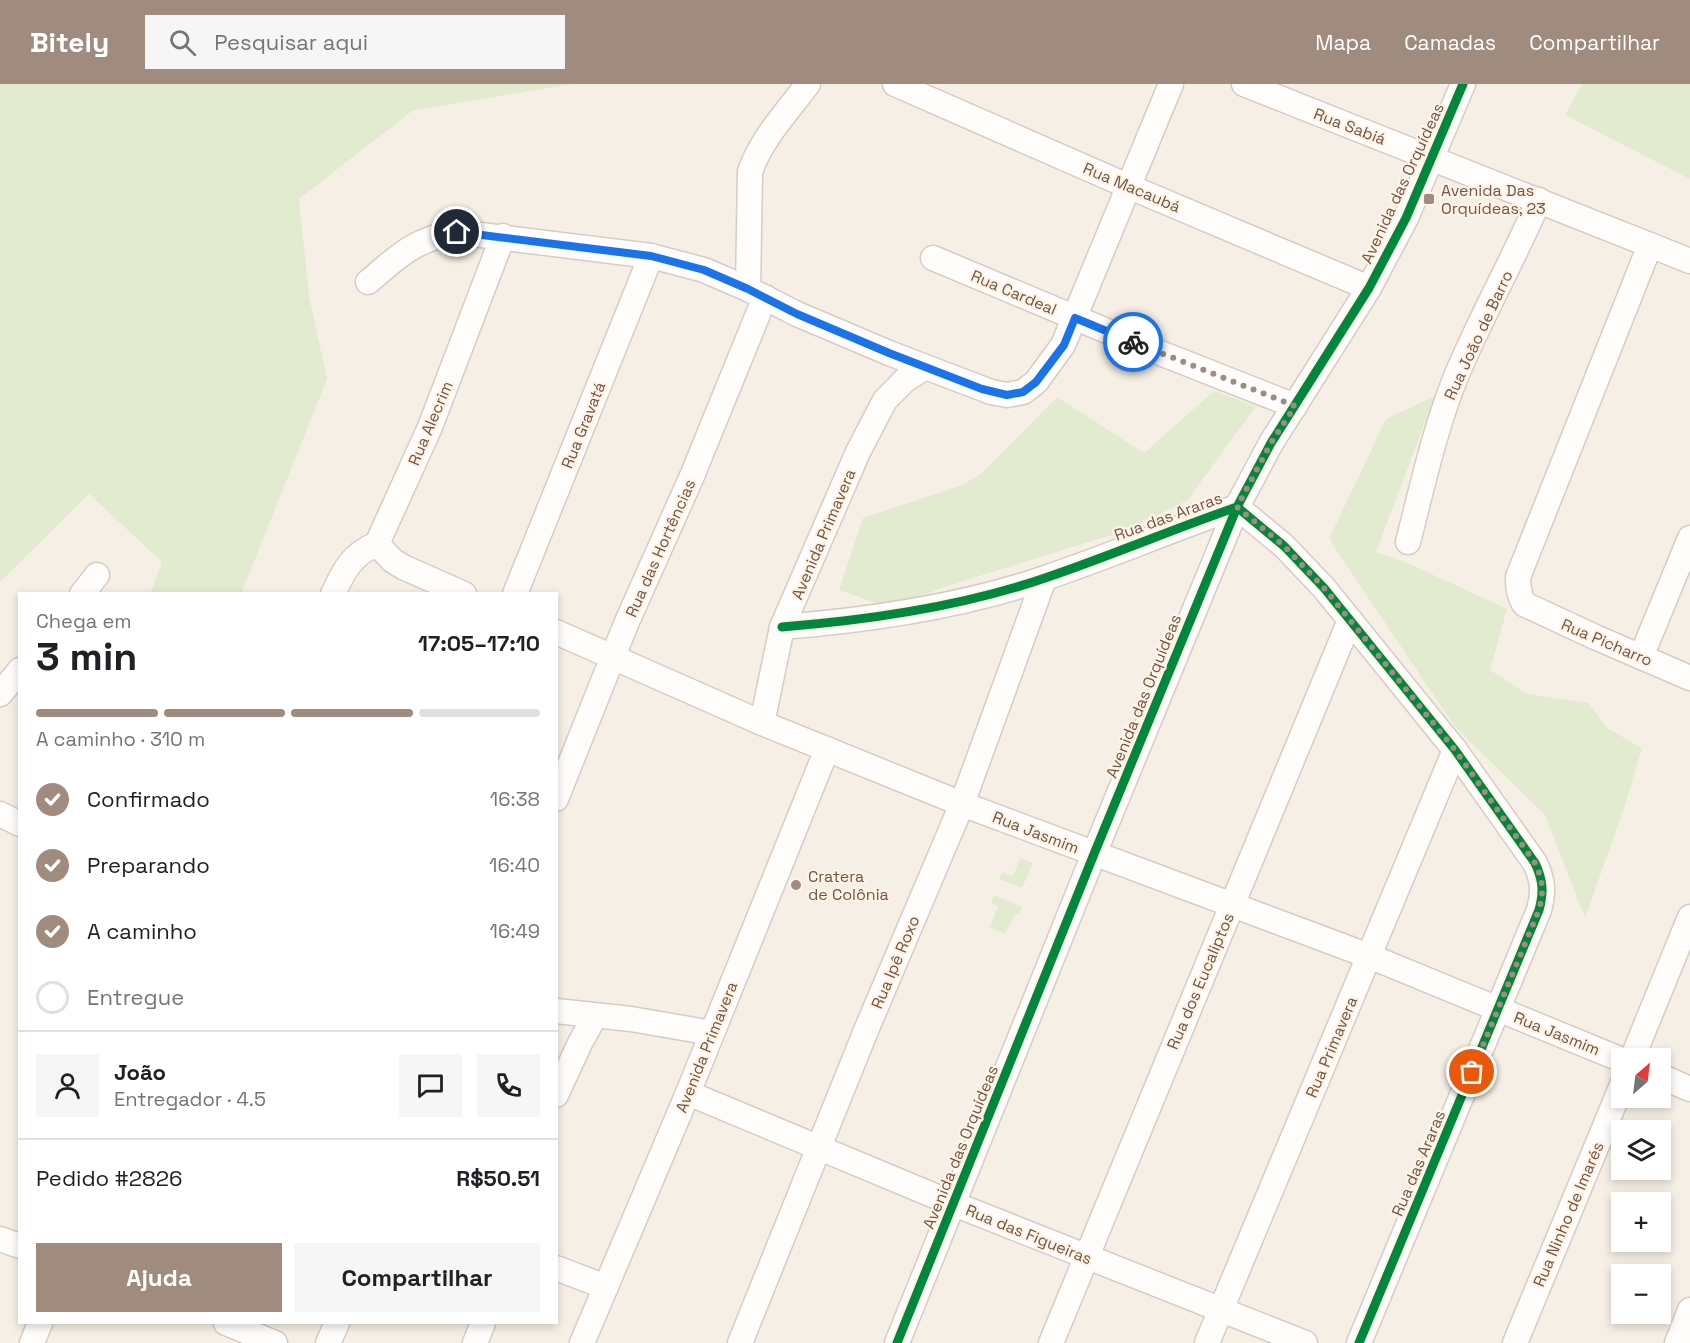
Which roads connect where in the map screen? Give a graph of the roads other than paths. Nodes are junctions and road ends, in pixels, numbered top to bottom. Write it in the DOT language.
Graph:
graph roads {
  1 [pos="808,84"];
  2 [pos="896,84"];
  3 [pos="1172,84"];
  4 [pos="1244,84"];
  5 [pos="1463,84"];
  6 [pos="1431,158"];
  7 [pos="1130,187"];
  8 [pos="1539,200"];
  9 [pos="503,236"];
  10 [pos="1650,246"];
  11 [pos="651,256"];
  12 [pos="933,258"];
  13 [pos="1690,261"];
  14 [pos="368,282"];
  15 [pos="1369,288"];
  16 [pos="757,293"];
  17 [pos="1075,318"];
  18 [pos="924,368"];
  19 [pos="1295,406"];
  20 [pos="1237,507"];
  21 [pos="1690,538"];
  22 [pos="1408,542"];
  23 [pos="377,543"];
  24 [pos="97,575"];
  25 [pos="1044,579"];
  26 [pos="84,592"];
  27 [pos="334,592"];
  28 [pos="459,592"];
  29 [pos="515,592"];
  30 [pos="1350,620"];
  31 [pos="782,627"];
  32 [pos="558,633"];
  33 [pos="613,657"];
  34 [pos="1641,657"];
  35 [pos="18,672"];
  36 [pos="1690,678"];
  37 [pos="0,694"];
  38 [pos="762,723"];
  39 [pos="827,749"];
  40 [pos="1455,750"];
  41 [pos="558,794"];
  42 [pos="962,804"];
  43 [pos="0,814"];
  44 [pos="18,823"];
  45 [pos="1094,854"];
  46 [pos="1232,904"];
  47 [pos="1690,918"];
  48 [pos="1369,956"];
  49 [pos="1498,1009"];
  50 [pos="558,1011"];
  51 [pos="595,1016"];
  52 [pos="712,1033"];
  53 [pos="1637,1048"];
  54 [pos="1611,1055"];
  55 [pos="1671,1081"];
  56 [pos="1690,1089"];
  57 [pos="558,1091"];
  58 [pos="688,1093"];
  59 [pos="1613,1108"];
  60 [pos="819,1148"];
  61 [pos="954,1204"];
  62 [pos="0,1239"];
  63 [pos="18,1245"];
  64 [pos="1086,1257"];
  65 [pos="558,1269"];
  66 [pos="606,1287"];
  67 [pos="1221,1309"];
  68 [pos="1690,1310"];
  69 [pos="40,1324"];
  70 [pos="228,1324"];
  71 [pos="337,1324"];
  72 [pos="483,1324"];
  73 [pos="32,1343"];
  74 [pos="275,1343"];
  75 [pos="328,1343"];
  76 [pos="475,1343"];
  77 [pos="582,1343"];
  78 [pos="740,1343"];
  79 [pos="897,1343"];
  80 [pos="1051,1343"];
  81 [pos="1207,1343"];
  82 [pos="1305,1343"];
  83 [pos="1359,1343"];
  84 [pos="1515,1343"];
  85 [pos="1677,1343"];
  1 -- 16 [label="street"];
  2 -- 7 [label="street, Rua Macaubá"];
  3 -- 7 [label="street"];
  4 -- 6 [label="street, Rua Sabiá"];
  5 -- 6 [label="street, Avenida das Orquídeas"];
  6 -- 8 [label="street, Rua Sabiá"];
  6 -- 15 [label="street, Avenida das Orquídeas"];
  7 -- 15 [label="street, Rua Macaubá"];
  7 -- 17 [label="street"];
  8 -- 10 [label="street, Rua Sabiá"];
  8 -- 22 [label="street, Rua João de Barro"];
  9 -- 11 [label="street"];
  9 -- 14 [label="street"];
  9 -- 23 [label="street, Rua Alecrim"];
  10 -- 13 [label="street, Rua Sabiá"];
  10 -- 34 [label="street, Rua Picharro"];
  11 -- 16 [label="street"];
  11 -- 29 [label="street, Rua Gravatá"];
  12 -- 17 [label="street, Rua Cardeal"];
  15 -- 19 [label="street, Avenida das Orquídeas"];
  16 -- 18 [label="street"];
  16 -- 33 [label="street, Rua das Hortências"];
  17 -- 18 [label="street"];
  17 -- 19 [label="street, Rua Cardeal"];
  18 -- 31 [label="street, Avenida Primavera"];
  19 -- 20 [label="street, Avenida das Orquídeas"];
  20 -- 25 [label="street, Rua das Araras"];
  20 -- 30 [label="street, Rua das Araras"];
  20 -- 45 [label="street, Avenida das Orquídeas"];
  21 -- 34 [label="street"];
  23 -- 27 [label="street"];
  23 -- 28 [label="street"];
  24 -- 26 [label="street"];
  25 -- 31 [label="street, Rua das Araras"];
  25 -- 42 [label="street, Rua Ipê Roxo"];
  30 -- 40 [label="street, Rua das Araras"];
  30 -- 46 [label="street, Rua dos Eucaliptos"];
  31 -- 38 [label="street, Avenida Primavera"];
  32 -- 33 [label="street, Rua Jasmim"];
  33 -- 38 [label="street, Rua Jasmim"];
  33 -- 41 [label="street, Rua das Hortências"];
  34 -- 36 [label="street, Rua Picharro"];
  35 -- 37 [label="street"];
  38 -- 39 [label="street, Rua Jasmim"];
  39 -- 42 [label="street, Rua Jasmim"];
  39 -- 52 [label="street, Avenida Primavera"];
  40 -- 48 [label="street, Rua Primavera"];
  40 -- 49 [label="street, Rua das Araras"];
  42 -- 45 [label="street, Rua Jasmim"];
  42 -- 60 [label="street, Rua Ipê Roxo"];
  43 -- 44 [label="street"];
  45 -- 46 [label="street, Rua Jasmim"];
  45 -- 61 [label="street, Avenida das Orquídeas"];
  46 -- 48 [label="street, Rua Jasmim"];
  46 -- 64 [label="street, Rua dos Eucaliptos"];
  47 -- 53 [label="street"];
  48 -- 49 [label="street, Rua Jasmim"];
  48 -- 67 [label="street, Rua Primavera"];
  49 -- 54 [label="street, Rua Jasmim"];
  49 -- 83 [label="street, Rua das Araras"];
  50 -- 51 [label="street"];
  51 -- 52 [label="street"];
  51 -- 57 [label="street"];
  52 -- 58 [label="street, Avenida Primavera"];
  55 -- 56 [label="street"];
  58 -- 60 [label="street, Rua das Figueiras"];
  58 -- 66 [label="street, Avenida Primavera"];
  59 -- 84 [label="street, Rua Ninho de Imarés"];
  60 -- 61 [label="street, Rua das Figueiras"];
  60 -- 78 [label="street, Rua Ipê Roxo"];
  61 -- 64 [label="street, Rua das Figueiras"];
  61 -- 79 [label="street, Avenida das Orquídeas"];
  62 -- 63 [label="street"];
  64 -- 67 [label="street, Rua das Figueiras"];
  64 -- 80 [label="street, Rua dos Eucaliptos"];
  65 -- 66 [label="street"];
  66 -- 77 [label="street, Avenida Primavera"];
  67 -- 81 [label="street, Rua Primavera"];
  67 -- 82 [label="street, Rua das Figueiras"];
  68 -- 85 [label="street"];
  69 -- 73 [label="street"];
  70 -- 74 [label="street"];
  71 -- 75 [label="street"];
  72 -- 76 [label="street"];
}
